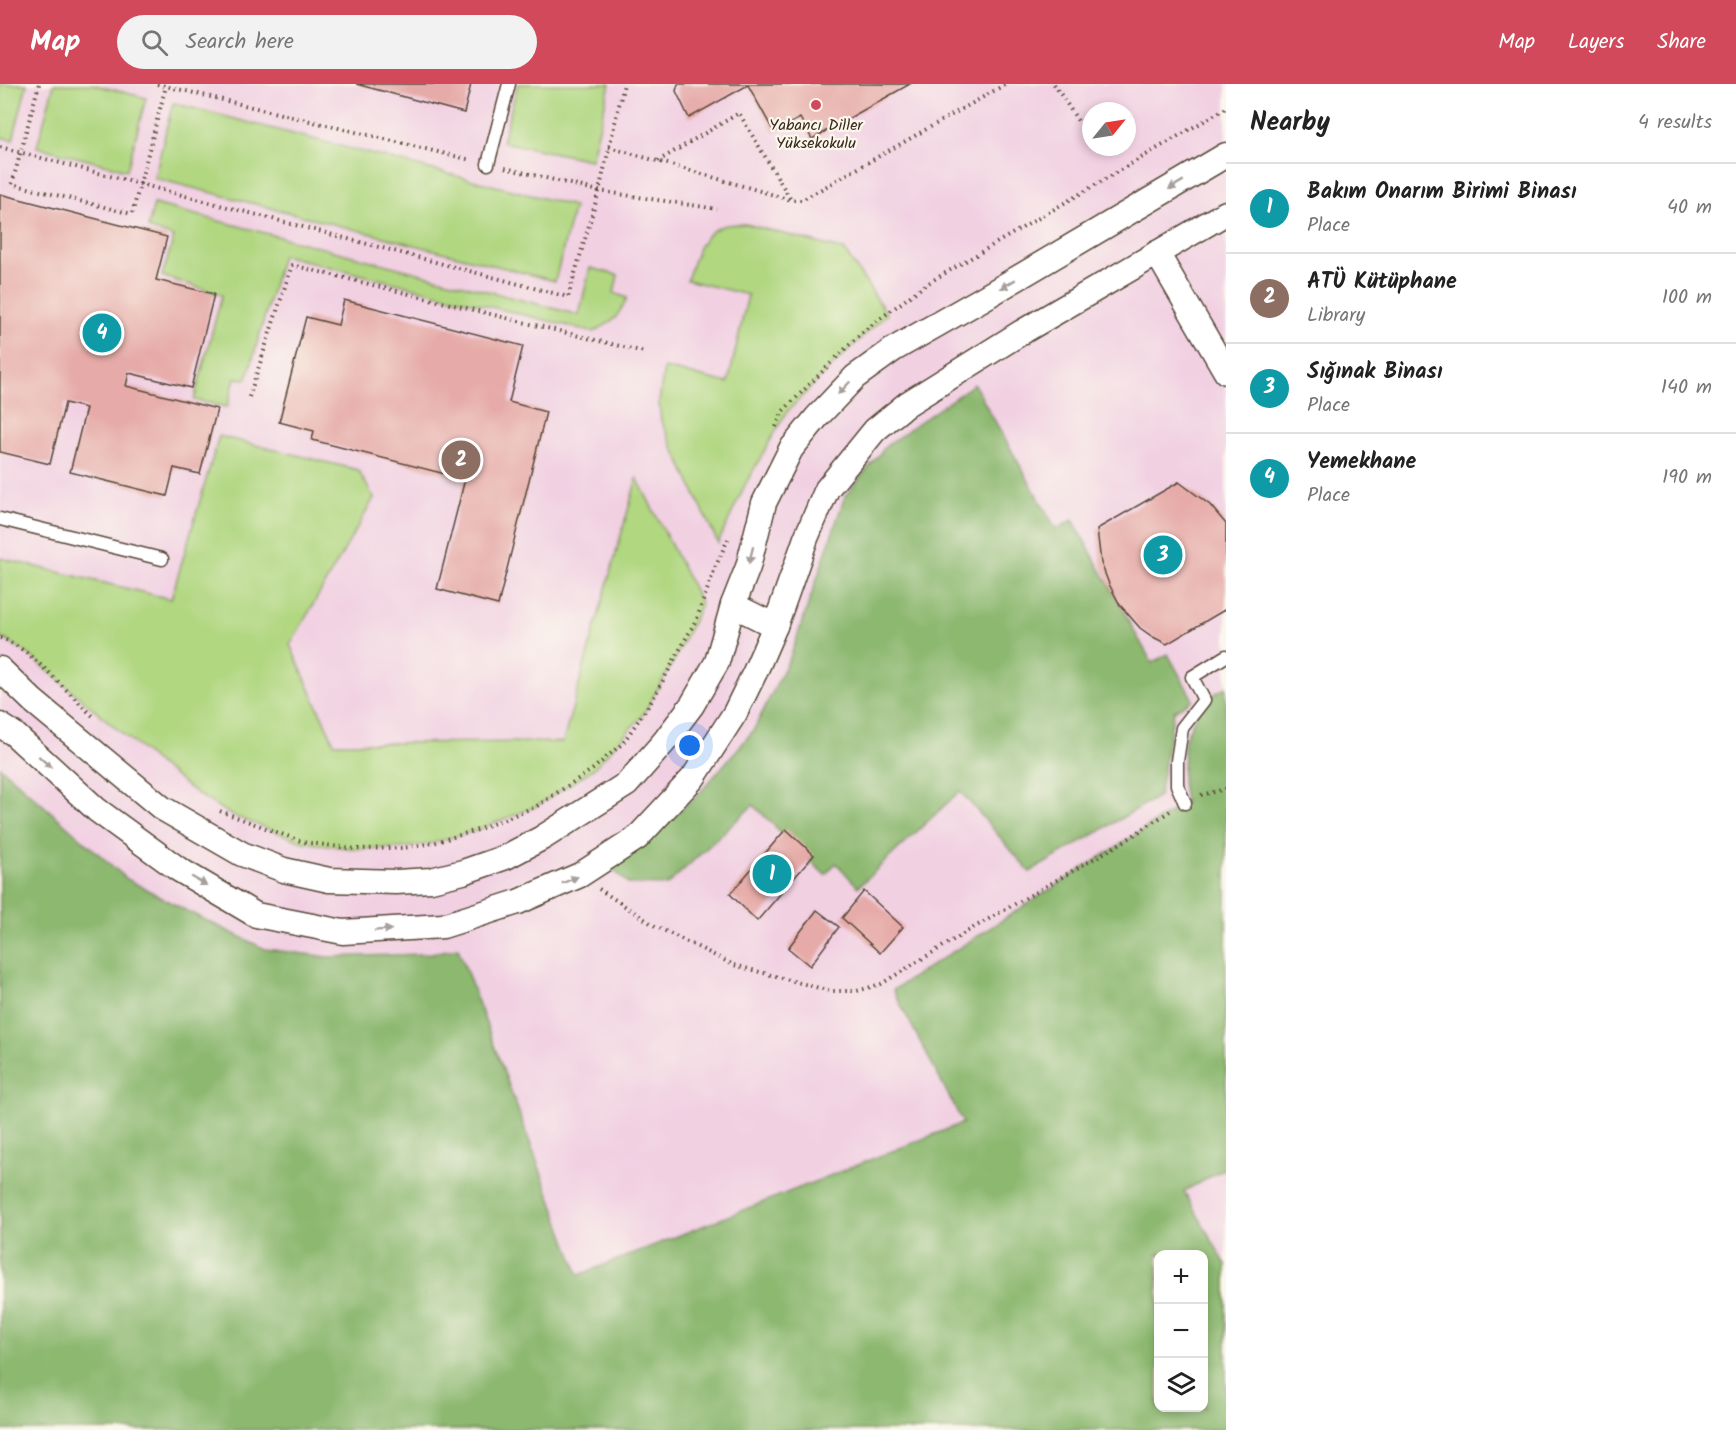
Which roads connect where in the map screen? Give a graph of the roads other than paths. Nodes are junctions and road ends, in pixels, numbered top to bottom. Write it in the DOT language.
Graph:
graph roads {
  1 [pos="509,84"];
  2 [pos="1226,155"];
  3 [pos="488,164"];
  4 [pos="1226,213"];
  5 [pos="1157,253"];
  6 [pos="1226,372"];
  7 [pos="0,519"];
  8 [pos="162,559"];
  9 [pos="733,605"];
  10 [pos="775,626"];
  11 [pos="1226,656"];
  12 [pos="0,669"];
  13 [pos="0,725"];
  14 [pos="1185,803"];
  1 -- 3 [label="lane"];
  2 -- 9 [label="street, one-way"];
  4 -- 5 [label="street"];
  5 -- 6 [label="street"];
  5 -- 10 [label="street"];
  7 -- 8 [label="lane"];
  9 -- 10 [label="street"];
  9 -- 12 [label="street"];
  13 -- 10 [label="street, one-way"];
  11 -- 14 [label="lane"];
}
